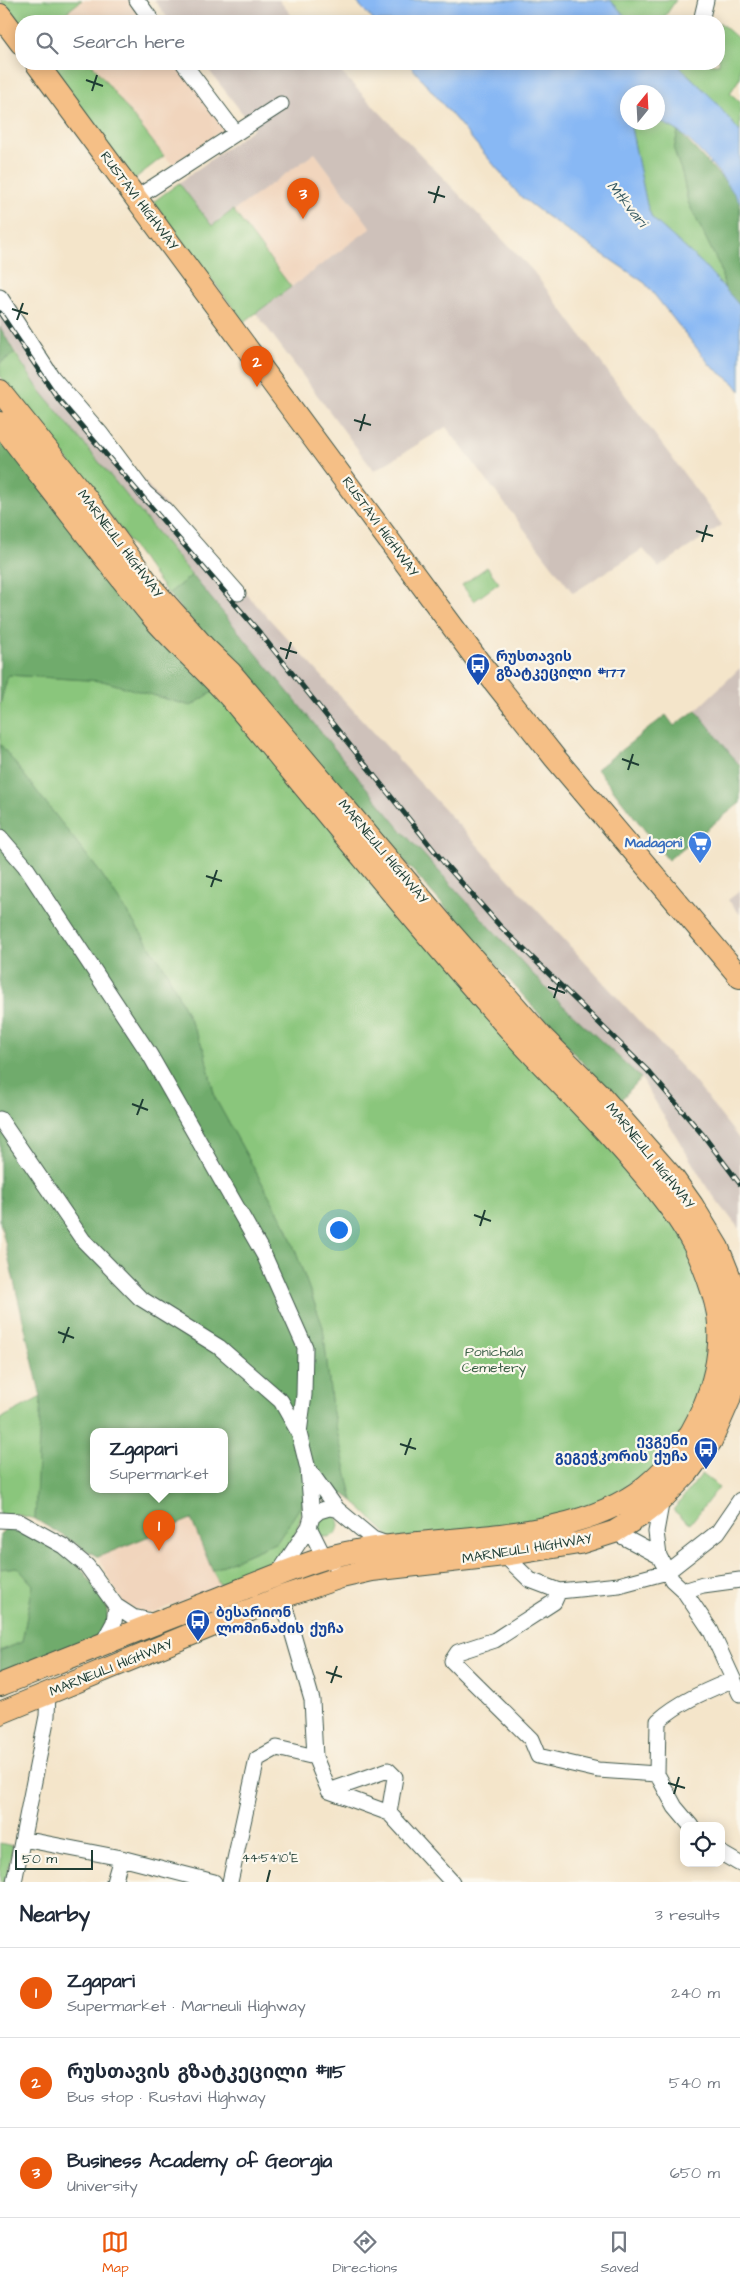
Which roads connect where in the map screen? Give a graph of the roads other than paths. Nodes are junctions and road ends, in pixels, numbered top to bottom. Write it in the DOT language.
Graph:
graph roads {
  1 [pos="137,0"];
  2 [pos="706,0"];
  3 [pos="0,15"];
  4 [pos="148,15"];
  5 [pos="702,15"];
  6 [pos="15,35"];
  7 [pos="41,70"];
  8 [pos="189,70"];
  9 [pos="281,104"];
  10 [pos="236,132"];
  11 [pos="136,198"];
  12 [pos="0,297"];
  13 [pos="0,391"];
  14 [pos="0,423"];
  15 [pos="238,593"];
  16 [pos="0,836"];
  17 [pos="740,977"];
  18 [pos="504,1007"];
  19 [pos="520,1026"];
  20 [pos="0,1118"];
  21 [pos="299,1433"];
  22 [pos="308,1469"];
  23 [pos="662,1499"];
  24 [pos="740,1500"];
  25 [pos="337,1509"];
  26 [pos="1,1522"];
  27 [pos="311,1522"];
  28 [pos="614,1532"];
  29 [pos="394,1546"];
  30 [pos="504,1555"];
  31 [pos="659,1556"];
  32 [pos="328,1557"];
  33 [pos="372,1570"];
  34 [pos="667,1572"];
  35 [pos="278,1574"];
  36 [pos="740,1580"];
  37 [pos="559,1591"];
  38 [pos="684,1591"];
  39 [pos="282,1597"];
  40 [pos="116,1606"];
  41 [pos="156,1622"];
  42 [pos="102,1644"];
  43 [pos="732,1680"];
  44 [pos="0,1685"];
  45 [pos="48,1694"];
  46 [pos="740,1694"];
  47 [pos="0,1713"];
  48 [pos="315,1757"];
  49 [pos="657,1774"];
  50 [pos="329,1791"];
  51 [pos="389,1813"];
  52 [pos="688,1822"];
  53 [pos="23,1839"];
  54 [pos="725,1855"];
  55 [pos="121,1858"];
  56 [pos="740,1864"];
  57 [pos="14,1882"];
  58 [pos="114,1882"];
  59 [pos="214,1882"];
  60 [pos="230,1882"];
  61 [pos="452,1882"];
  1 -- 4 [label="street"];
  2 -- 5 [label="street"];
  3 -- 6 [label="highway"];
  7 -- 11 [label="highway, RUSTAVI HIGHWAY"];
  8 -- 10 [label="street"];
  9 -- 10 [label="street"];
  10 -- 11 [label="street"];
  11 -- 17 [label="highway, RUSTAVI HIGHWAY"];
  12 -- 15 [label="street"];
  13 -- 18 [label="highway, MARNEULI HIGHWAY"];
  14 -- 18 [label="highway, MARNEULI HIGHWAY"];
  16 -- 21 [label="street"];
  18 -- 19 [label="highway, MARNEULI HIGHWAY"];
  19 -- 23 [label="highway, MARNEULI HIGHWAY"];
  19 -- 29 [label="highway, MARNEULI HIGHWAY"];
  20 -- 21 [label="street"];
  21 -- 22 [label="street"];
  22 -- 25 [label="street"];
  22 -- 27 [label="street"];
  23 -- 28 [label="highway, MARNEULI HIGHWAY"];
  23 -- 31 [label="street"];
  24 -- 34 [label="street"];
  25 -- 27 [label="street"];
  25 -- 29 [label="street"];
  26 -- 40 [label="street"];
  27 -- 32 [label="street"];
  27 -- 35 [label="street"];
  28 -- 30 [label="highway, MARNEULI HIGHWAY"];
  28 -- 31 [label="street"];
  29 -- 32 [label="highway, MARNEULI HIGHWAY"];
  30 -- 33 [label="highway, MARNEULI HIGHWAY"];
  30 -- 37 [label="street"];
  31 -- 34 [label="street"];
  32 -- 33 [label="street"];
  32 -- 35 [label="highway, MARNEULI HIGHWAY"];
  33 -- 39 [label="highway, MARNEULI HIGHWAY"];
  34 -- 37 [label="street"];
  34 -- 38 [label="street"];
  35 -- 41 [label="highway, MARNEULI HIGHWAY"];
  36 -- 38 [label="street"];
  37 -- 49 [label="street"];
  38 -- 43 [label="street"];
  39 -- 45 [label="highway, MARNEULI HIGHWAY"];
  39 -- 48 [label="street"];
  40 -- 41 [label="street"];
  40 -- 42 [label="street"];
  41 -- 42 [label="highway, MARNEULI HIGHWAY"];
  42 -- 44 [label="highway, MARNEULI HIGHWAY"];
  43 -- 46 [label="street"];
  43 -- 49 [label="street"];
  45 -- 47 [label="highway, MARNEULI HIGHWAY"];
  45 -- 53 [label="street"];
  48 -- 50 [label="street"];
  48 -- 60 [label="street"];
  49 -- 52 [label="street"];
  50 -- 51 [label="street"];
  50 -- 51 [label="street"];
  51 -- 61 [label="street"];
  53 -- 55 [label="street"];
  53 -- 57 [label="street"];
  54 -- 56 [label="street"];
  55 -- 58 [label="street"];
  55 -- 59 [label="street"];
}
